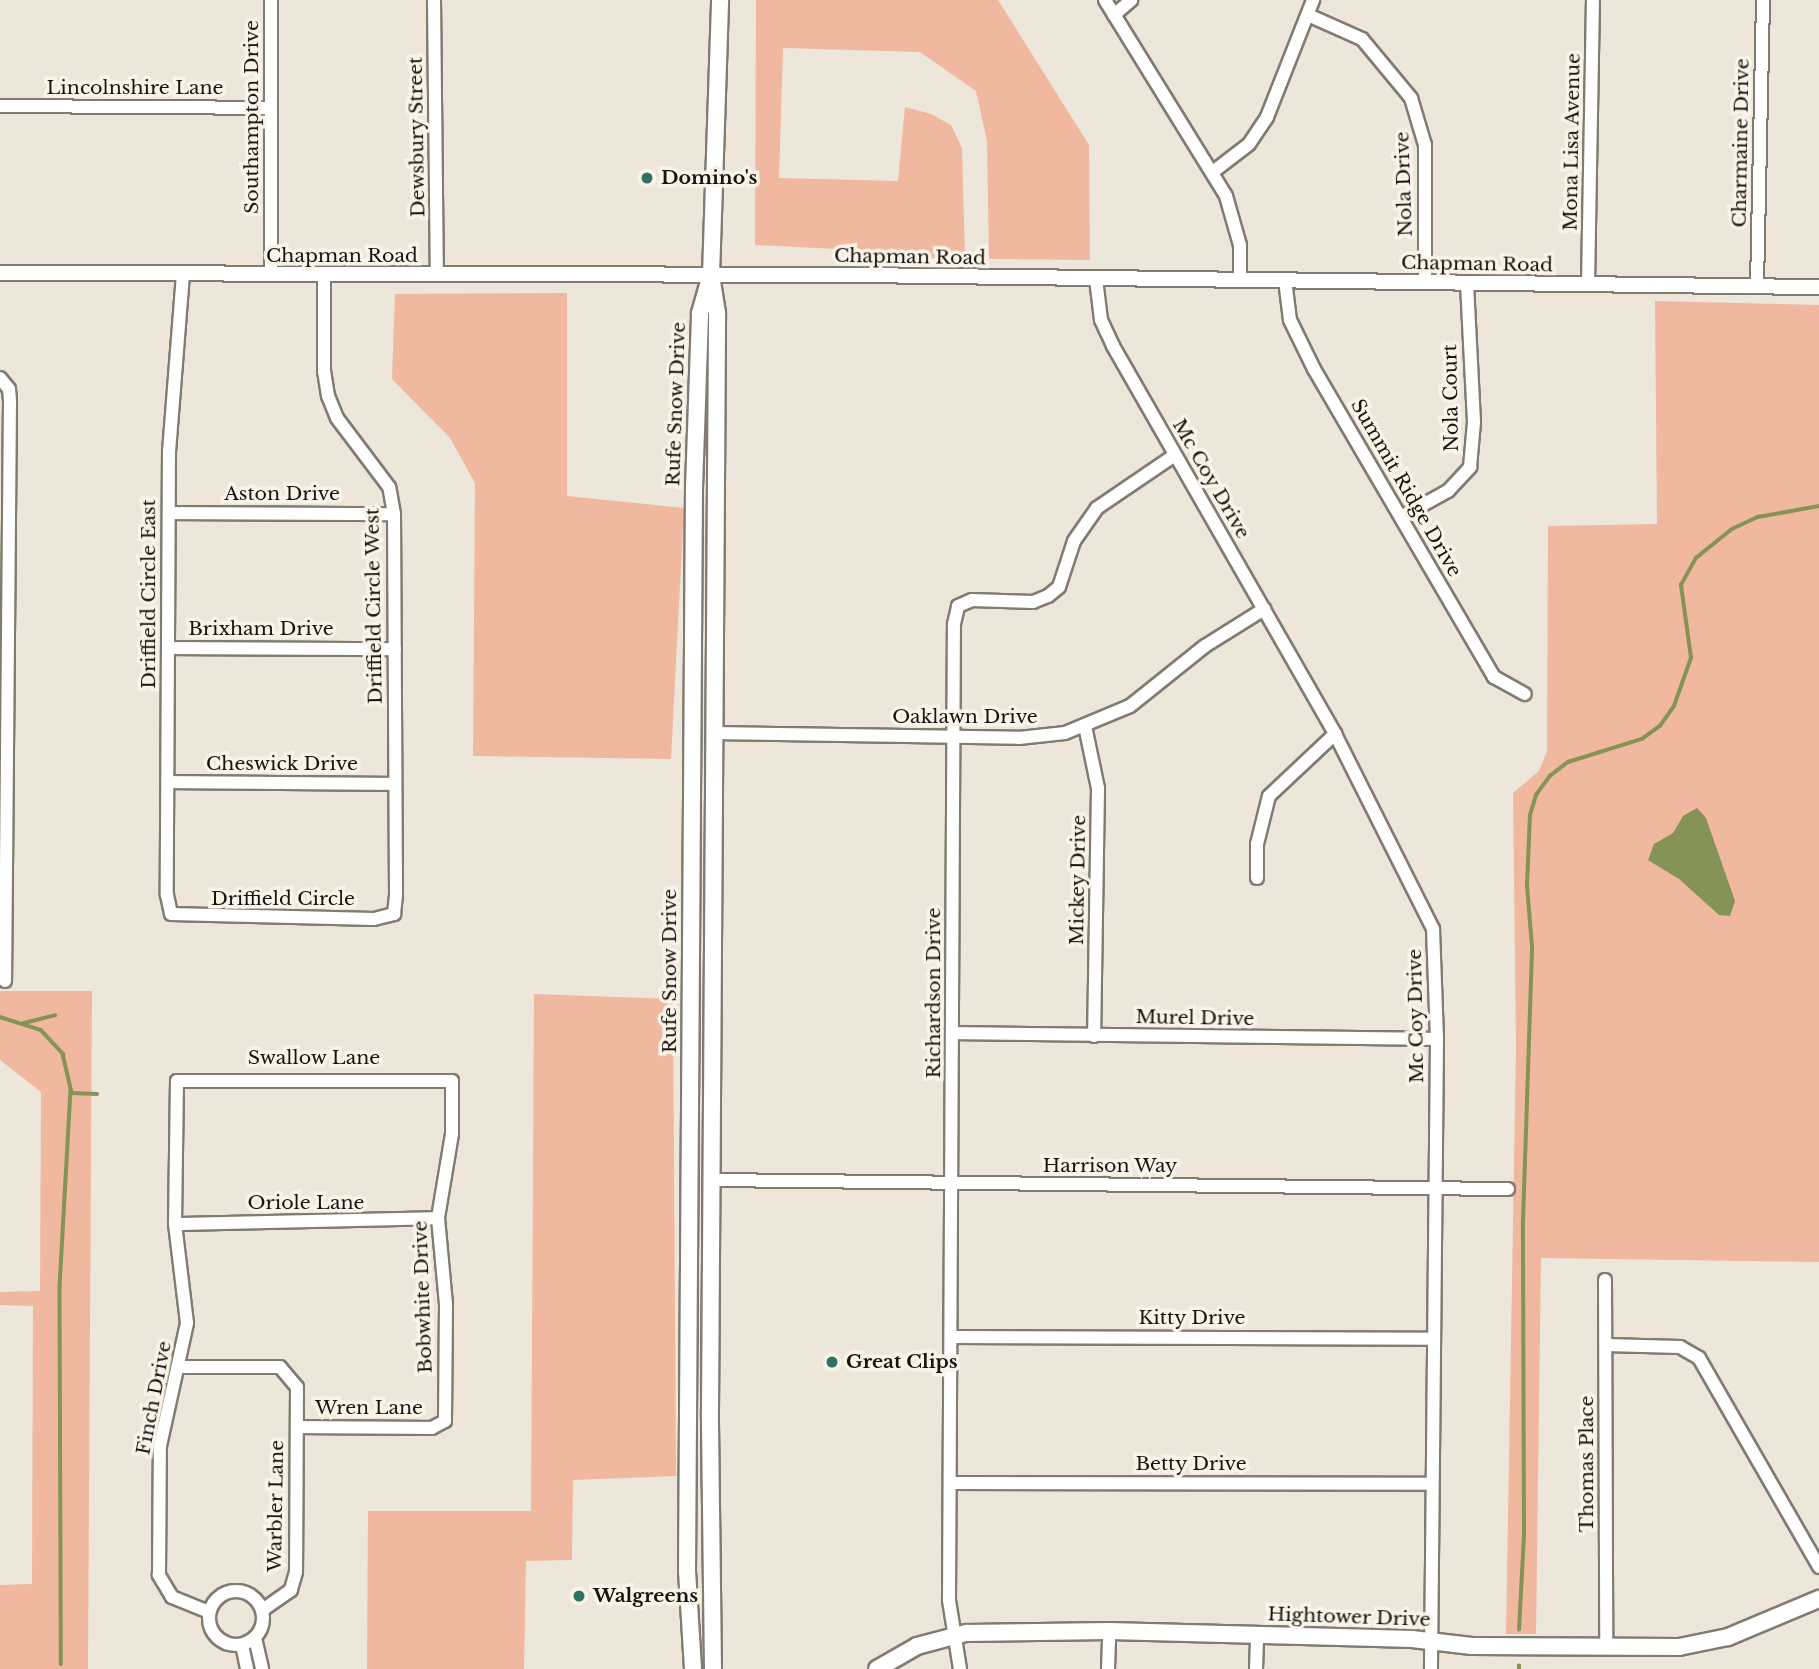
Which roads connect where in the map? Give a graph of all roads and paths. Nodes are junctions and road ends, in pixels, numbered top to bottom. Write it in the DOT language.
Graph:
graph roads {
  1 [pos="271,0"];
  2 [pos="435,0"];
  3 [pos="720,0"];
  4 [pos="1105,0"];
  5 [pos="1131,0"];
  6 [pos="1313,0"];
  7 [pos="1593,0"];
  8 [pos="1763,0"];
  9 [pos="1114,15"];
  10 [pos="1308,15"];
  11 [pos="0,106"];
  12 [pos="270,108"];
  13 [pos="1214,171"];
  14 [pos="0,273"];
  15 [pos="183,274"];
  16 [pos="271,275"];
  17 [pos="324,275"];
  18 [pos="437,275"];
  19 [pos="711,275"];
  20 [pos="1096,279"];
  21 [pos="1240,279"];
  22 [pos="1284,280"];
  23 [pos="1425,282"];
  24 [pos="1467,283"];
  25 [pos="1588,285"];
  26 [pos="1757,286"];
  27 [pos="1819,287"];
  28 [pos="0,378"];
  29 [pos="1175,455"];
  30 [pos="169,513"];
  31 [pos="394,514"];
  32 [pos="1401,517"];
  33 [pos="1264,609"];
  34 [pos="168,648"];
  35 [pos="396,649"];
  36 [pos="1525,694"];
  37 [pos="1086,726"];
  38 [pos="713,733"];
  39 [pos="1335,734"];
  40 [pos="954,737"];
  41 [pos="169,782"];
  42 [pos="395,784"];
  43 [pos="1257,878"];
  44 [pos="171,914"];
  45 [pos="394,914"];
  46 [pos="3,915"];
  47 [pos="5,981"];
  48 [pos="953,1033"];
  49 [pos="1094,1036"];
  50 [pos="1437,1039"];
  51 [pos="177,1080"];
  52 [pos="452,1081"];
  53 [pos="711,1180"];
  54 [pos="953,1184"];
  55 [pos="1436,1188"];
  56 [pos="1508,1189"];
  57 [pos="438,1218"];
  58 [pos="175,1224"];
  59 [pos="1605,1280"];
  60 [pos="951,1336"];
  61 [pos="1434,1339"];
  62 [pos="1606,1345"];
  63 [pos="179,1367"];
  64 [pos="297,1387"];
  65 [pos="440,1426"];
  66 [pos="297,1427"];
  67 [pos="950,1483"];
  68 [pos="1432,1484"];
  69 [pos="1819,1567"];
  70 [pos="1819,1599"];
  71 [pos="262,1610"];
  72 [pos="209,1612"];
  73 [pos="1110,1632"];
  74 [pos="955,1634"];
  75 [pos="1257,1635"];
  76 [pos="255,1638"];
  77 [pos="1432,1641"];
  78 [pos="242,1645"];
  79 [pos="1606,1648"];
  80 [pos="247,1669"];
  81 [pos="262,1669"];
  82 [pos="694,1669"];
  83 [pos="713,1669"];
  84 [pos="877,1669"];
  85 [pos="960,1669"];
  86 [pos="1108,1669"];
  87 [pos="1256,1669"];
  88 [pos="1431,1669"];
  1 -- 12 [label="street, Southampton Drive"];
  2 -- 18 [label="street, Dewsbury Street"];
  3 -- 19 [label="main road, Rufe Snow Drive"];
  4 -- 9 [label="street"];
  5 -- 9 [label="street"];
  6 -- 10 [label="street"];
  7 -- 25 [label="street, Mona Lisa Avenue"];
  8 -- 26 [label="street, Charmaine Drive"];
  9 -- 13 [label="street"];
  10 -- 13 [label="street"];
  10 -- 23 [label="street, Nola Drive"];
  11 -- 12 [label="street, Lincolnshire Lane"];
  12 -- 16 [label="street, Southampton Drive"];
  13 -- 21 [label="street"];
  14 -- 15 [label="street, Chapman Road"];
  15 -- 16 [label="street, Chapman Road"];
  15 -- 30 [label="street, Driffield Circle East"];
  16 -- 17 [label="street, Chapman Road"];
  17 -- 18 [label="street, Chapman Road"];
  17 -- 31 [label="street, Driffield Circle West"];
  18 -- 19 [label="street, Chapman Road"];
  19 -- 20 [label="street, Chapman Road"];
  19 -- 38 [label="main road, Rufe Snow Drive"];
  19 -- 82 [label="main road, Rufe Snow Drive"];
  20 -- 21 [label="street, Chapman Road"];
  20 -- 29 [label="street, Mc Coy Drive"];
  21 -- 22 [label="street, Chapman Road"];
  22 -- 23 [label="street, Chapman Road"];
  22 -- 32 [label="street, Summit Ridge Drive"];
  23 -- 24 [label="street, Chapman Road"];
  24 -- 25 [label="street, Chapman Road"];
  24 -- 32 [label="street, Nola Court"];
  25 -- 26 [label="street, Chapman Road"];
  26 -- 27 [label="street, Chapman Road"];
  28 -- 46 [label="street"];
  29 -- 33 [label="street, Mc Coy Drive"];
  29 -- 40 [label="street, Richardson Drive"];
  30 -- 31 [label="street, Aston Drive"];
  30 -- 34 [label="street, Driffield Circle East"];
  31 -- 35 [label="street, Driffield Circle West"];
  32 -- 36 [label="street, Summit Ridge Drive"];
  33 -- 37 [label="street, Oaklawn Drive"];
  33 -- 39 [label="street, Mc Coy Drive"];
  34 -- 35 [label="street, Brixham Drive"];
  34 -- 41 [label="street, Driffield Circle East"];
  35 -- 42 [label="street, Driffield Circle West"];
  37 -- 40 [label="street, Oaklawn Drive"];
  37 -- 49 [label="street, Mickey Drive"];
  38 -- 40 [label="street, Oaklawn Drive"];
  38 -- 53 [label="main road, Rufe Snow Drive"];
  39 -- 43 [label="street"];
  39 -- 50 [label="street, Mc Coy Drive"];
  40 -- 48 [label="street, Richardson Drive"];
  41 -- 42 [label="street, Cheswick Drive"];
  41 -- 44 [label="street, Driffield Circle East"];
  42 -- 45 [label="street, Driffield Circle West"];
  44 -- 45 [label="street, Driffield Circle"];
  46 -- 47 [label="street"];
  48 -- 49 [label="street, Murel Drive"];
  48 -- 54 [label="street, Richardson Drive"];
  49 -- 50 [label="street, Murel Drive"];
  50 -- 55 [label="street, Mc Coy Drive"];
  51 -- 52 [label="street, Swallow Lane"];
  51 -- 58 [label="street, Finch Drive"];
  52 -- 57 [label="street, Bobwhite Drive"];
  53 -- 54 [label="street, Harrison Way"];
  53 -- 83 [label="main road, Rufe Snow Drive"];
  54 -- 55 [label="street, Harrison Way"];
  54 -- 60 [label="street, Richardson Drive"];
  55 -- 56 [label="street, Harrison Way"];
  55 -- 61 [label="street, Mc Coy Drive"];
  57 -- 58 [label="street, Oriole Lane"];
  57 -- 65 [label="street, Bobwhite Drive"];
  58 -- 63 [label="street, Finch Drive"];
  59 -- 62 [label="street, Thomas Place"];
  60 -- 61 [label="street, Kitty Drive"];
  60 -- 67 [label="street, Richardson Drive"];
  61 -- 68 [label="street, Mc Coy Drive"];
  62 -- 69 [label="street"];
  62 -- 79 [label="street, Thomas Place"];
  63 -- 64 [label="street, Wren Lane"];
  63 -- 72 [label="street, Finch Drive"];
  64 -- 66 [label="street, Warbler Lane"];
  65 -- 66 [label="street, Wren Lane"];
  66 -- 71 [label="street, Warbler Lane"];
  67 -- 68 [label="street, Betty Drive"];
  67 -- 74 [label="street, Richardson Drive"];
  68 -- 77 [label="street, Mc Coy Drive"];
  70 -- 79 [label="main road, Hightower Drive"];
  71 -- 72 [label="street"];
  71 -- 76 [label="street"];
  72 -- 78 [label="street"];
  73 -- 74 [label="main road, Hightower Drive"];
  73 -- 75 [label="main road, Hightower Drive"];
  73 -- 86 [label="street"];
  74 -- 84 [label="main road, Hightower Drive"];
  74 -- 85 [label="street, Richardson Drive"];
  75 -- 77 [label="main road, Hightower Drive"];
  75 -- 87 [label="street"];
  76 -- 78 [label="street"];
  76 -- 81 [label="street"];
  77 -- 79 [label="main road, Hightower Drive"];
  77 -- 88 [label="street, Mc Coy Drive"];
  78 -- 80 [label="street"];
}
